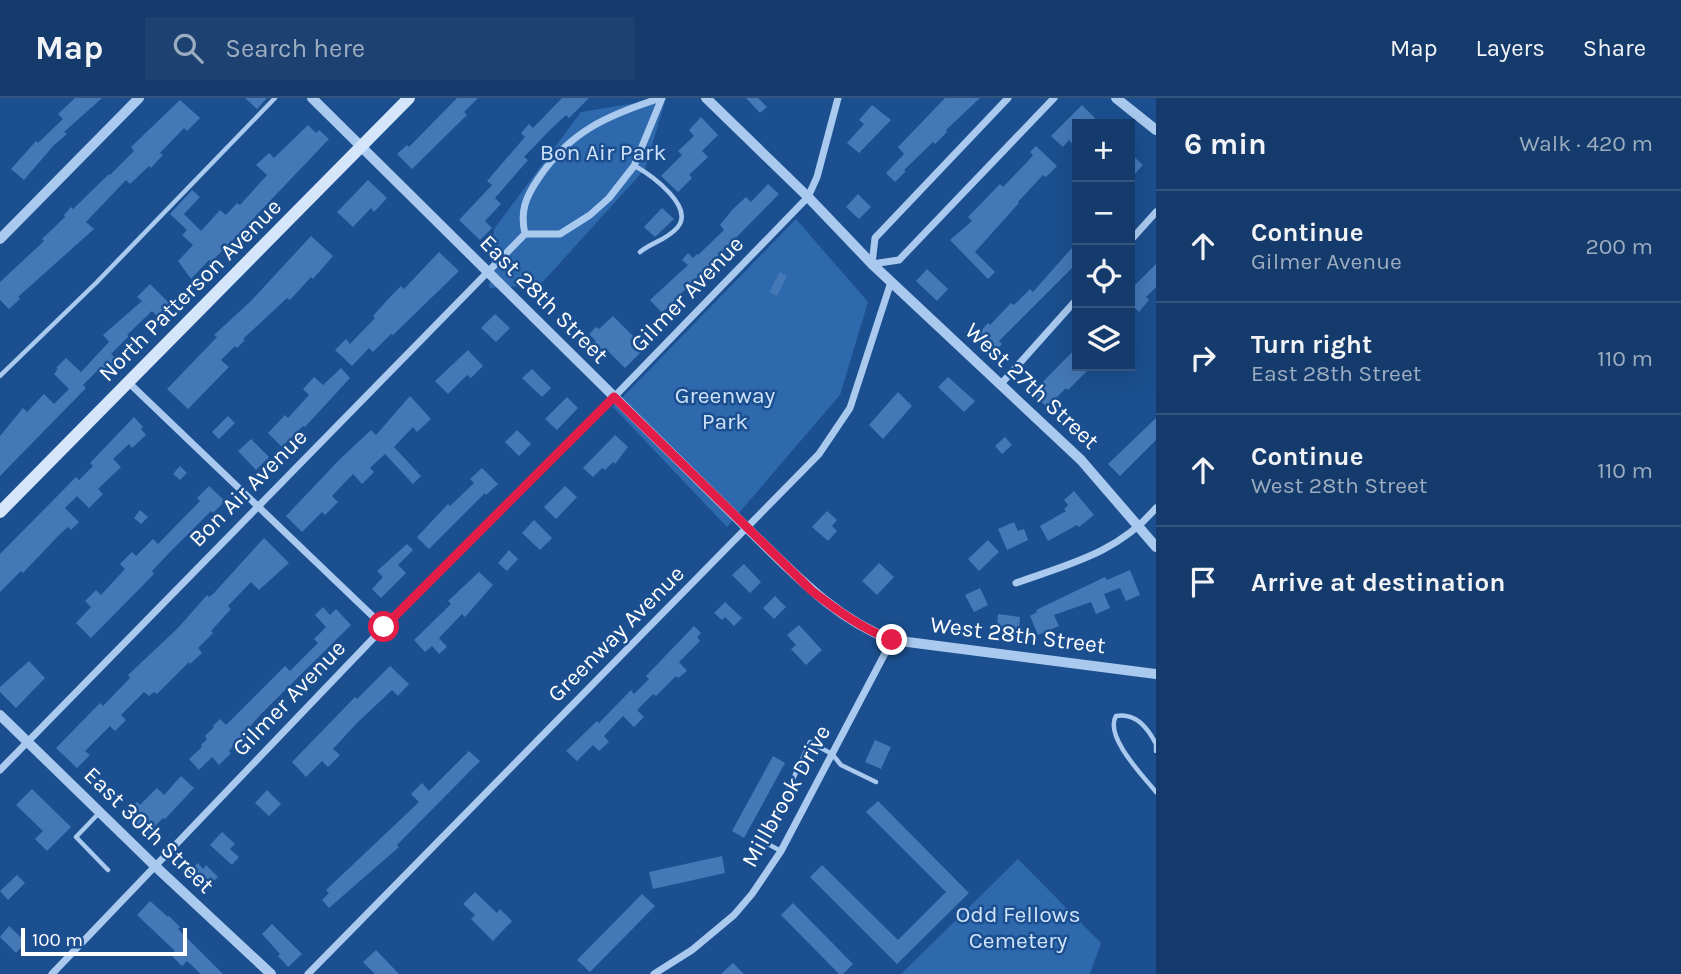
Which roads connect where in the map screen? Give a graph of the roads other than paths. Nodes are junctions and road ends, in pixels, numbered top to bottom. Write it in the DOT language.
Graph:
graph roads {
  1 [pos="139,98"];
  2 [pos="275,98"];
  3 [pos="312,98"];
  4 [pos="409,98"];
  5 [pos="662,98"];
  6 [pos="706,98"];
  7 [pos="838,98"];
  8 [pos="1008,98"];
  9 [pos="1054,98"];
  10 [pos="1116,98"];
  11 [pos="1156,130"];
  12 [pos="361,146"];
  13 [pos="634,166"];
  14 [pos="808,197"];
  15 [pos="1156,212"];
  16 [pos="525,234"];
  17 [pos="1135,235"];
  18 [pos="0,239"];
  19 [pos="640,253"];
  20 [pos="872,264"];
  21 [pos="488,273"];
  22 [pos="891,282"];
  23 [pos="1072,305"];
  24 [pos="0,376"];
  25 [pos="128,383"];
  26 [pos="1000,385"];
  27 [pos="614,397"];
  28 [pos="258,505"];
  29 [pos="1156,508"];
  30 [pos="0,512"];
  31 [pos="1140,527"];
  32 [pos="747,528"];
  33 [pos="1156,547"];
  34 [pos="1016,583"];
  35 [pos="384,627"];
  36 [pos="892,640"];
  37 [pos="1156,674"];
  38 [pos="0,715"];
  39 [pos="27,741"];
  40 [pos="1156,744"];
  41 [pos="1156,751"];
  42 [pos="832,754"];
  43 [pos="0,770"];
  44 [pos="876,782"];
  45 [pos="1156,792"];
  46 [pos="99,812"];
  47 [pos="781,851"];
  48 [pos="155,866"];
  49 [pos="108,870"];
  50 [pos="52,974"];
  51 [pos="271,974"];
  52 [pos="308,974"];
  53 [pos="654,974"];
  1 -- 18 [label="street"];
  2 -- 24 [label="lane"];
  3 -- 12 [label="street, East 28th Street"];
  4 -- 12 [label="main road, North Patterson Avenue"];
  5 -- 13 [label="street"];
  5 -- 16 [label="street"];
  6 -- 14 [label="street, West 27th Street"];
  7 -- 14 [label="street, Gilmer Avenue"];
  8 -- 20 [label="street"];
  9 -- 20 [label="street"];
  10 -- 11 [label="street"];
  12 -- 21 [label="street, East 28th Street"];
  12 -- 25 [label="main road, North Patterson Avenue"];
  13 -- 16 [label="street"];
  13 -- 19 [label="lane"];
  14 -- 20 [label="street, West 27th Street"];
  14 -- 27 [label="street, Gilmer Avenue"];
  15 -- 17 [label="street"];
  16 -- 21 [label="street, Bon Air Avenue"];
  20 -- 22 [label="street, West 27th Street"];
  21 -- 27 [label="street, East 28th Street"];
  21 -- 28 [label="street, Bon Air Avenue"];
  22 -- 26 [label="street, West 27th Street"];
  22 -- 32 [label="street, Greenway Avenue"];
  23 -- 26 [label="street"];
  25 -- 28 [label="street"];
  25 -- 30 [label="main road, North Patterson Avenue"];
  26 -- 31 [label="street, West 27th Street"];
  27 -- 32 [label="street, East 28th Street"];
  27 -- 35 [label="street, Gilmer Avenue"];
  28 -- 35 [label="street"];
  28 -- 39 [label="street, Bon Air Avenue"];
  29 -- 31 [label="street"];
  31 -- 33 [label="street, West 27th Street"];
  31 -- 34 [label="street"];
  32 -- 36 [label="street, West 28th Street"];
  32 -- 52 [label="street, Greenway Avenue"];
  35 -- 48 [label="street, Gilmer Avenue"];
  36 -- 37 [label="street, West 28th Street"];
  36 -- 42 [label="street, Millbrook Drive"];
  38 -- 39 [label="street, East 30th Street"];
  39 -- 43 [label="street, Bon Air Avenue"];
  39 -- 46 [label="street, East 30th Street"];
  40 -- 41 [label="lane"];
  40 -- 45 [label="lane"];
  42 -- 44 [label="lane"];
  42 -- 47 [label="street, Millbrook Drive"];
  42 -- 47 [label="lane"];
  46 -- 48 [label="street, East 30th Street"];
  46 -- 49 [label="lane"];
  47 -- 53 [label="street, Millbrook Drive"];
  48 -- 50 [label="street, Gilmer Avenue"];
  48 -- 51 [label="street, East 30th Street"];
}
